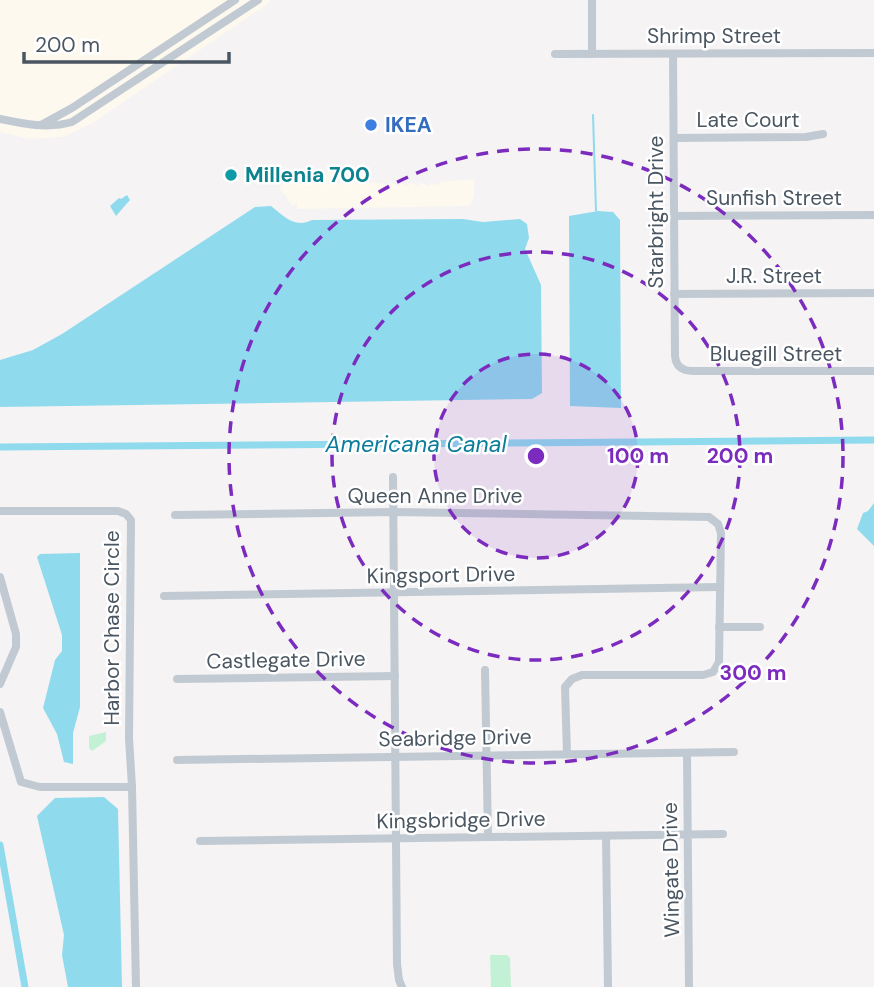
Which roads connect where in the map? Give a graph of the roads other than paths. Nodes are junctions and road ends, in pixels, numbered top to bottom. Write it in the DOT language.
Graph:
graph roads {
  1 [pos="236,0"];
  2 [pos="258,0"];
  3 [pos="592,0"];
  4 [pos="874,53"];
  5 [pos="555,54"];
  6 [pos="592,54"];
  7 [pos="673,54"];
  8 [pos="0,119"];
  9 [pos="41,125"];
  10 [pos="823,134"];
  11 [pos="674,138"];
  12 [pos="874,215"];
  13 [pos="674,216"];
  14 [pos="874,293"];
  15 [pos="674,294"];
  16 [pos="680,368"];
  17 [pos="874,371"];
  18 [pos="393,477"];
  19 [pos="0,511"];
  20 [pos="394,512"];
  21 [pos="175,515"];
  22 [pos="0,577"];
  23 [pos="719,587"];
  24 [pos="394,593"];
  25 [pos="164,596"];
  26 [pos="719,627"];
  27 [pos="760,627"];
  28 [pos="485,670"];
  29 [pos="395,676"];
  30 [pos="177,679"];
  31 [pos="0,684"];
  32 [pos="0,712"];
  33 [pos="734,752"];
  34 [pos="687,753"];
  35 [pos="567,754"];
  36 [pos="486,755"];
  37 [pos="396,757"];
  38 [pos="177,760"];
  39 [pos="132,787"];
  40 [pos="723,834"];
  41 [pos="688,835"];
  42 [pos="606,836"];
  43 [pos="488,837"];
  44 [pos="397,838"];
  45 [pos="200,841"];
  46 [pos="136,987"];
  47 [pos="402,987"];
  48 [pos="608,987"];
  49 [pos="689,987"];
  1 -- 9 [label="street"];
  2 -- 9 [label="street"];
  3 -- 6 [label="street"];
  4 -- 7 [label="street, Shrimp Street"];
  5 -- 6 [label="street, Shrimp Street"];
  6 -- 7 [label="street, Shrimp Street"];
  7 -- 11 [label="street, Starbright Drive"];
  8 -- 9 [label="street"];
  10 -- 11 [label="street, Late Court"];
  11 -- 13 [label="street, Starbright Drive"];
  12 -- 13 [label="street, Sunfish Street"];
  13 -- 15 [label="street, Starbright Drive"];
  14 -- 15 [label="street, J.R. Street"];
  15 -- 16 [label="street, Starbright Drive"];
  16 -- 17 [label="street, Bluegill Street"];
  18 -- 20 [label="street"];
  19 -- 39 [label="street, Harbor Chase Circle"];
  20 -- 21 [label="street, Queen Anne Drive"];
  20 -- 23 [label="street, Queen Anne Drive"];
  20 -- 24 [label="street"];
  22 -- 31 [label="street"];
  23 -- 24 [label="street, Kingsport Drive"];
  23 -- 26 [label="street"];
  24 -- 25 [label="street, Kingsport Drive"];
  24 -- 29 [label="street"];
  26 -- 27 [label="street"];
  26 -- 35 [label="street"];
  28 -- 36 [label="street"];
  29 -- 30 [label="street, Castlegate Drive"];
  29 -- 37 [label="street"];
  32 -- 39 [label="street"];
  33 -- 34 [label="street, Seabridge Drive"];
  34 -- 35 [label="street, Seabridge Drive"];
  34 -- 41 [label="street, Wingate Drive"];
  35 -- 36 [label="street, Seabridge Drive"];
  36 -- 37 [label="street, Seabridge Drive"];
  36 -- 43 [label="street"];
  37 -- 38 [label="street, Seabridge Drive"];
  37 -- 44 [label="street"];
  39 -- 46 [label="street, Harbor Chase Circle"];
  40 -- 41 [label="street, Kingsbridge Drive"];
  41 -- 42 [label="street, Kingsbridge Drive"];
  41 -- 49 [label="street, Wingate Drive"];
  42 -- 43 [label="street, Kingsbridge Drive"];
  42 -- 48 [label="street"];
  43 -- 44 [label="street, Kingsbridge Drive"];
  44 -- 45 [label="street, Kingsbridge Drive"];
  44 -- 47 [label="street"];
}
